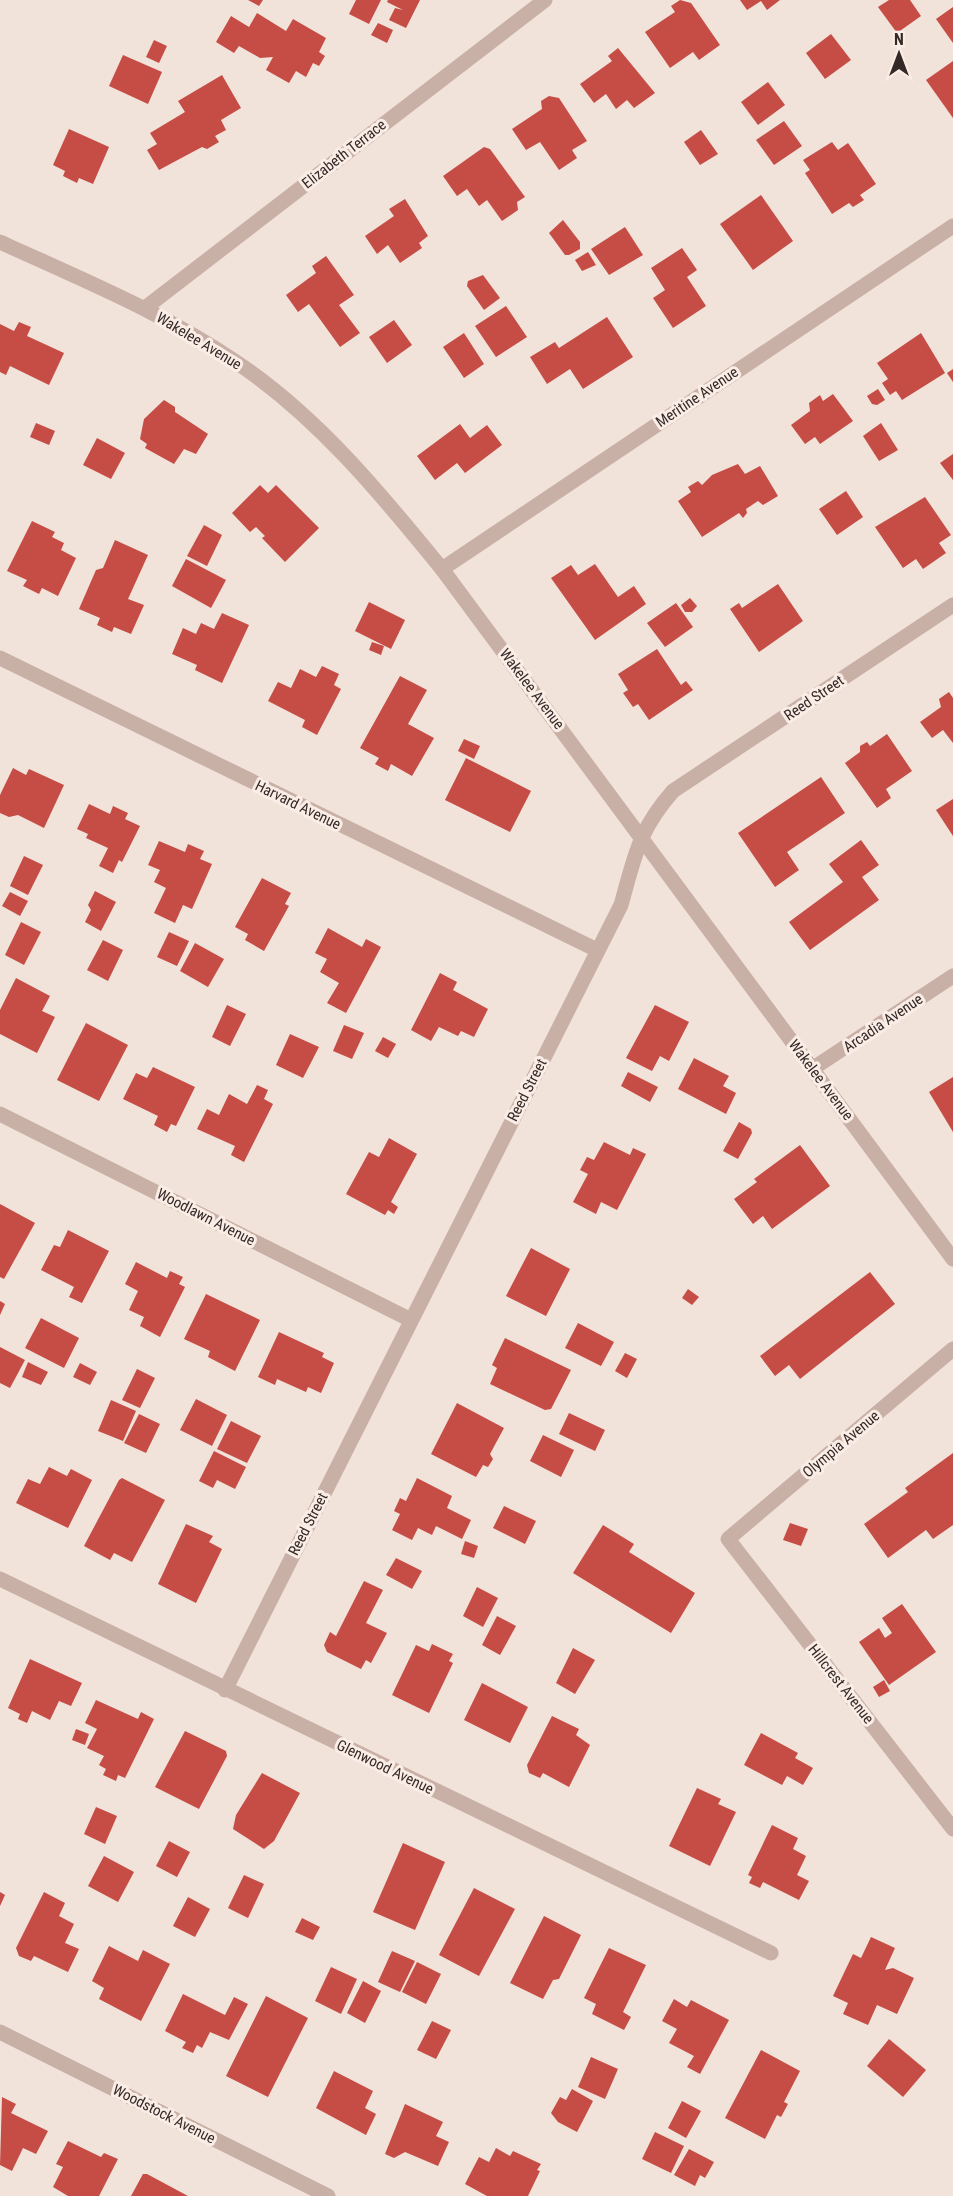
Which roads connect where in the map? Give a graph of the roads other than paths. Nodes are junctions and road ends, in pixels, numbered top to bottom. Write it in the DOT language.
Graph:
graph roads {
  1 [pos="544,0"];
  2 [pos="953,226"];
  3 [pos="0,242"];
  4 [pos="145,308"];
  5 [pos="442,569"];
  6 [pos="953,605"];
  7 [pos="0,658"];
  8 [pos="640,835"];
  9 [pos="597,950"];
  10 [pos="953,976"];
  11 [pos="813,1069"];
  12 [pos="0,1114"];
  13 [pos="953,1259"];
  14 [pos="411,1320"];
  15 [pos="953,1349"];
  16 [pos="728,1539"];
  17 [pos="0,1579"];
  18 [pos="225,1690"];
  19 [pos="953,1829"];
  20 [pos="771,1953"];
  21 [pos="0,2032"];
  22 [pos="328,2196"];
  1 -- 4 [label="street, Elizabeth Terrace"];
  2 -- 5 [label="street, Meritine Avenue"];
  3 -- 4 [label="street, Wakelee Avenue"];
  4 -- 5 [label="street, Wakelee Avenue"];
  5 -- 8 [label="street, Wakelee Avenue"];
  6 -- 8 [label="street, Reed Street"];
  7 -- 9 [label="street, Harvard Avenue"];
  8 -- 9 [label="street, Reed Street"];
  8 -- 11 [label="street, Wakelee Avenue"];
  9 -- 14 [label="street, Reed Street"];
  10 -- 11 [label="street, Arcadia Avenue"];
  11 -- 13 [label="street, Wakelee Avenue"];
  12 -- 14 [label="street, Woodlawn Avenue"];
  14 -- 18 [label="street, Reed Street"];
  15 -- 16 [label="street, Olympia Avenue"];
  16 -- 19 [label="street, Hillcrest Avenue"];
  17 -- 18 [label="street, Glenwood Avenue"];
  18 -- 20 [label="street, Glenwood Avenue"];
  21 -- 22 [label="street, Woodstock Avenue"];
}
